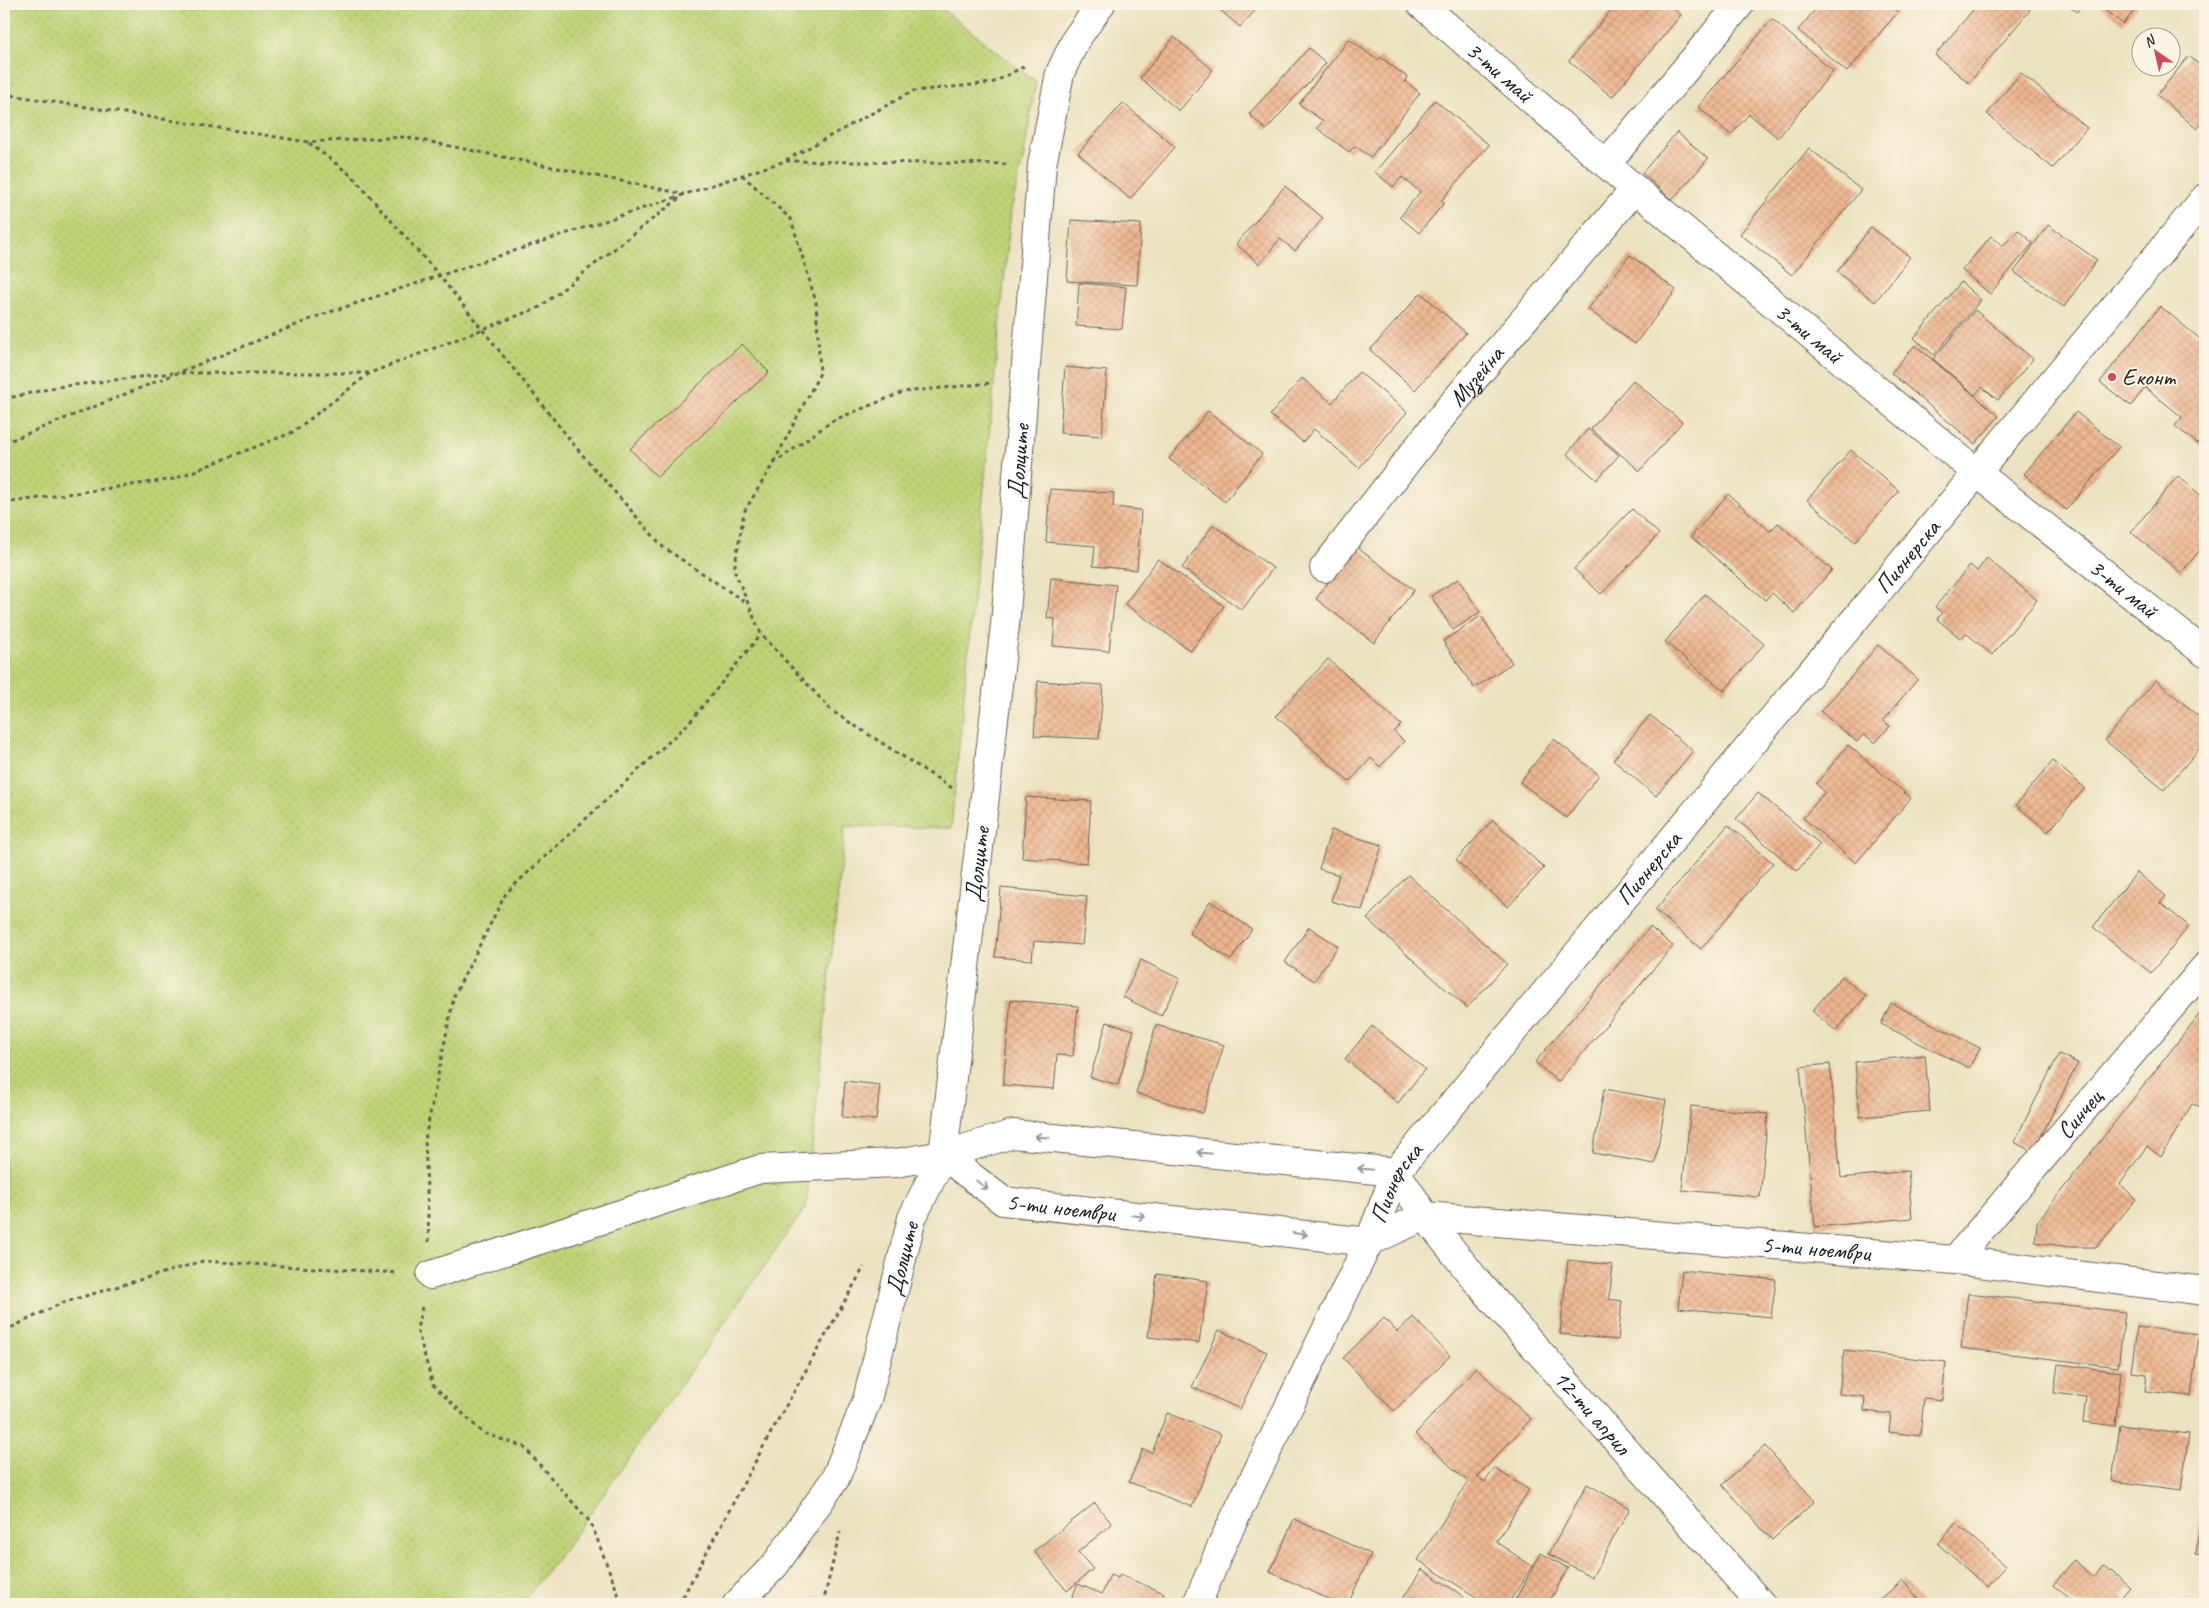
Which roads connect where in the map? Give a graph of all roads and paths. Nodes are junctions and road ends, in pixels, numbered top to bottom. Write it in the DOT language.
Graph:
graph roads {
  1 [pos="1087,4"];
  2 [pos="1101,4"];
  3 [pos="1421,4"];
  4 [pos="1740,4"];
  5 [pos="1076,39"];
  6 [pos="4,94"];
  7 [pos="308,142"];
  8 [pos="785,161"];
  9 [pos="1606,164"];
  10 [pos="1042,165"];
  11 [pos="742,175"];
  12 [pos="1635,189"];
  13 [pos="685,194"];
  14 [pos="2205,198"];
  15 [pos="439,275"];
  16 [pos="481,329"];
  17 [pos="178,373"];
  18 [pos="370,373"];
  19 [pos="1025,380"];
  20 [pos="4,399"];
  21 [pos="4,443"];
  22 [pos="773,464"];
  23 [pos="1976,472"];
  24 [pos="4,503"];
  25 [pos="1324,568"];
  26 [pos="748,604"];
  27 [pos="760,634"];
  28 [pos="2205,653"];
  29 [pos="984,808"];
  30 [pos="2205,967"];
  31 [pos="943,1155"];
  32 [pos="1396,1172"];
  33 [pos="1426,1216"];
  34 [pos="1369,1242"];
  35 [pos="869,1259"];
  36 [pos="1955,1260"];
  37 [pos="431,1274"];
  38 [pos="2205,1290"];
  39 [pos="4,1331"];
  40 [pos="622,1604"];
  41 [pos="679,1604"];
  42 [pos="737,1604"];
  43 [pos="1197,1604"];
  44 [pos="1761,1604"];
  1 -- 5 [label="street"];
  2 -- 5 [label="street"];
  3 -- 9 [label="street, 3-ти май"];
  4 -- 9 [label="street"];
  5 -- 8 [label="path"];
  5 -- 10 [label="street, Долците"];
  6 -- 7 [label="path"];
  7 -- 13 [label="path"];
  7 -- 15 [label="path"];
  8 -- 10 [label="path"];
  8 -- 11 [label="path"];
  9 -- 12 [label="street, 3-ти май"];
  10 -- 19 [label="street, Долците"];
  11 -- 13 [label="path"];
  11 -- 22 [label="path"];
  12 -- 23 [label="street, 3-ти май"];
  12 -- 25 [label="street, Музейна"];
  13 -- 15 [label="path"];
  13 -- 16 [label="path"];
  14 -- 23 [label="street, Пионерска"];
  15 -- 16 [label="path"];
  15 -- 17 [label="path"];
  16 -- 18 [label="path"];
  16 -- 26 [label="path"];
  17 -- 18 [label="path"];
  17 -- 20 [label="path"];
  17 -- 21 [label="path"];
  18 -- 24 [label="path"];
  19 -- 22 [label="path"];
  19 -- 29 [label="street, Долците"];
  22 -- 26 [label="path"];
  23 -- 28 [label="street, 3-ти май"];
  23 -- 32 [label="street, Пионерска"];
  26 -- 27 [label="path"];
  27 -- 29 [label="path"];
  27 -- 37 [label="path"];
  29 -- 31 [label="street, Долците"];
  30 -- 36 [label="street, Синчец"];
  32 -- 31 [label="street, one-way"];
  31 -- 34 [label="street, 5-ти ноември, one-way"];
  31 -- 37 [label="street"];
  31 -- 42 [label="street, Долците"];
  32 -- 33 [label="street"];
  32 -- 34 [label="street, Пионерска"];
  33 -- 34 [label="street, 5-ти ноември"];
  33 -- 36 [label="street, 5-ти ноември"];
  33 -- 44 [label="street, 12-ти април"];
  34 -- 43 [label="street, Пионерска"];
  35 -- 41 [label="path"];
  36 -- 38 [label="street, 5-ти ноември"];
  37 -- 39 [label="path"];
  37 -- 40 [label="path"];
}
